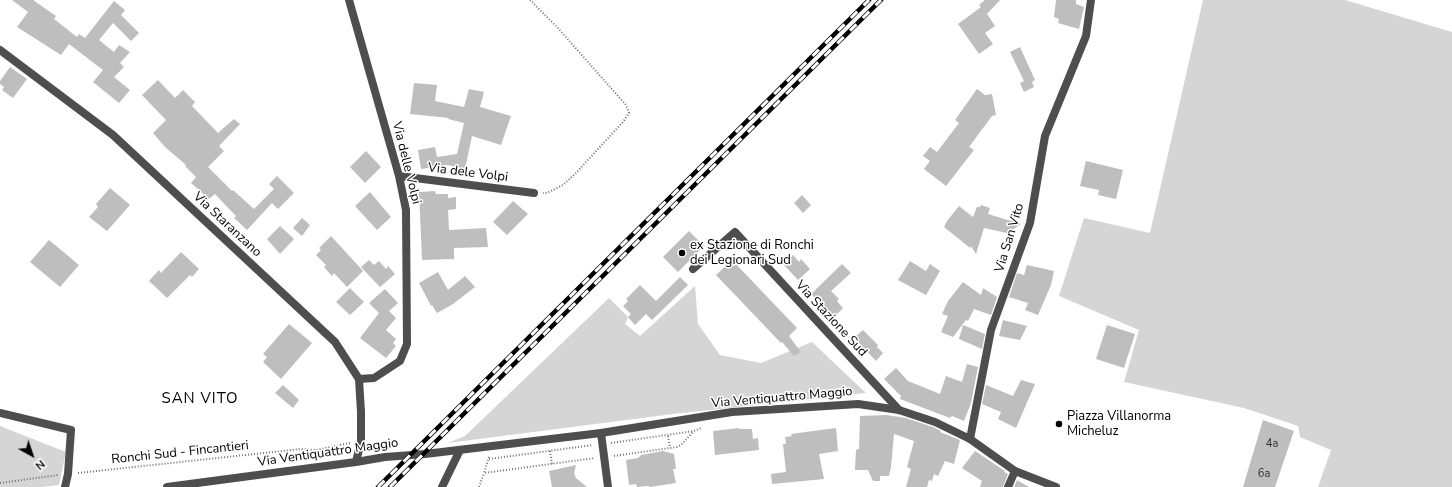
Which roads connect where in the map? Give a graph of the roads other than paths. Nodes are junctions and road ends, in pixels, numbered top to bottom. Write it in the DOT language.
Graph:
graph roads {
  1 [pos="349,0"];
  2 [pos="1091,0"];
  3 [pos="0,50"];
  4 [pos="399,176"];
  5 [pos="534,194"];
  6 [pos="693,269"];
  7 [pos="359,379"];
  8 [pos="899,410"];
  9 [pos="0,413"];
  10 [pos="601,433"];
  11 [pos="970,439"];
  12 [pos="460,450"];
  13 [pos="356,462"];
  14 [pos="1015,471"];
  15 [pos="65,487"];
  16 [pos="167,487"];
  17 [pos="442,487"];
  18 [pos="608,487"];
  19 [pos="1008,487"];
  20 [pos="1056,487"];
  1 -- 4 [label="street, Via delle Volpi"];
  2 -- 11 [label="street, Via San Vito"];
  3 -- 7 [label="street, Via Staranzano"];
  4 -- 5 [label="street, Via dele Volpi"];
  4 -- 7 [label="street, Via delle Volpi"];
  6 -- 8 [label="street, Via Stazione Sud"];
  7 -- 13 [label="street, Via Staranzano"];
  8 -- 10 [label="street, Via Ventiquattro Maggio"];
  8 -- 11 [label="street, Via Ventiquattro Maggio"];
  9 -- 15 [label="street"];
  10 -- 12 [label="street, Via Ventiquattro Maggio"];
  10 -- 18 [label="street"];
  11 -- 14 [label="street, Via Ventiquattro Maggio"];
  12 -- 13 [label="street, Via Ventiquattro Maggio"];
  12 -- 17 [label="street"];
  13 -- 16 [label="street, Via Ventiquattro Maggio"];
  14 -- 19 [label="street"];
  14 -- 20 [label="street, Via Ventiquattro Maggio"];
}
